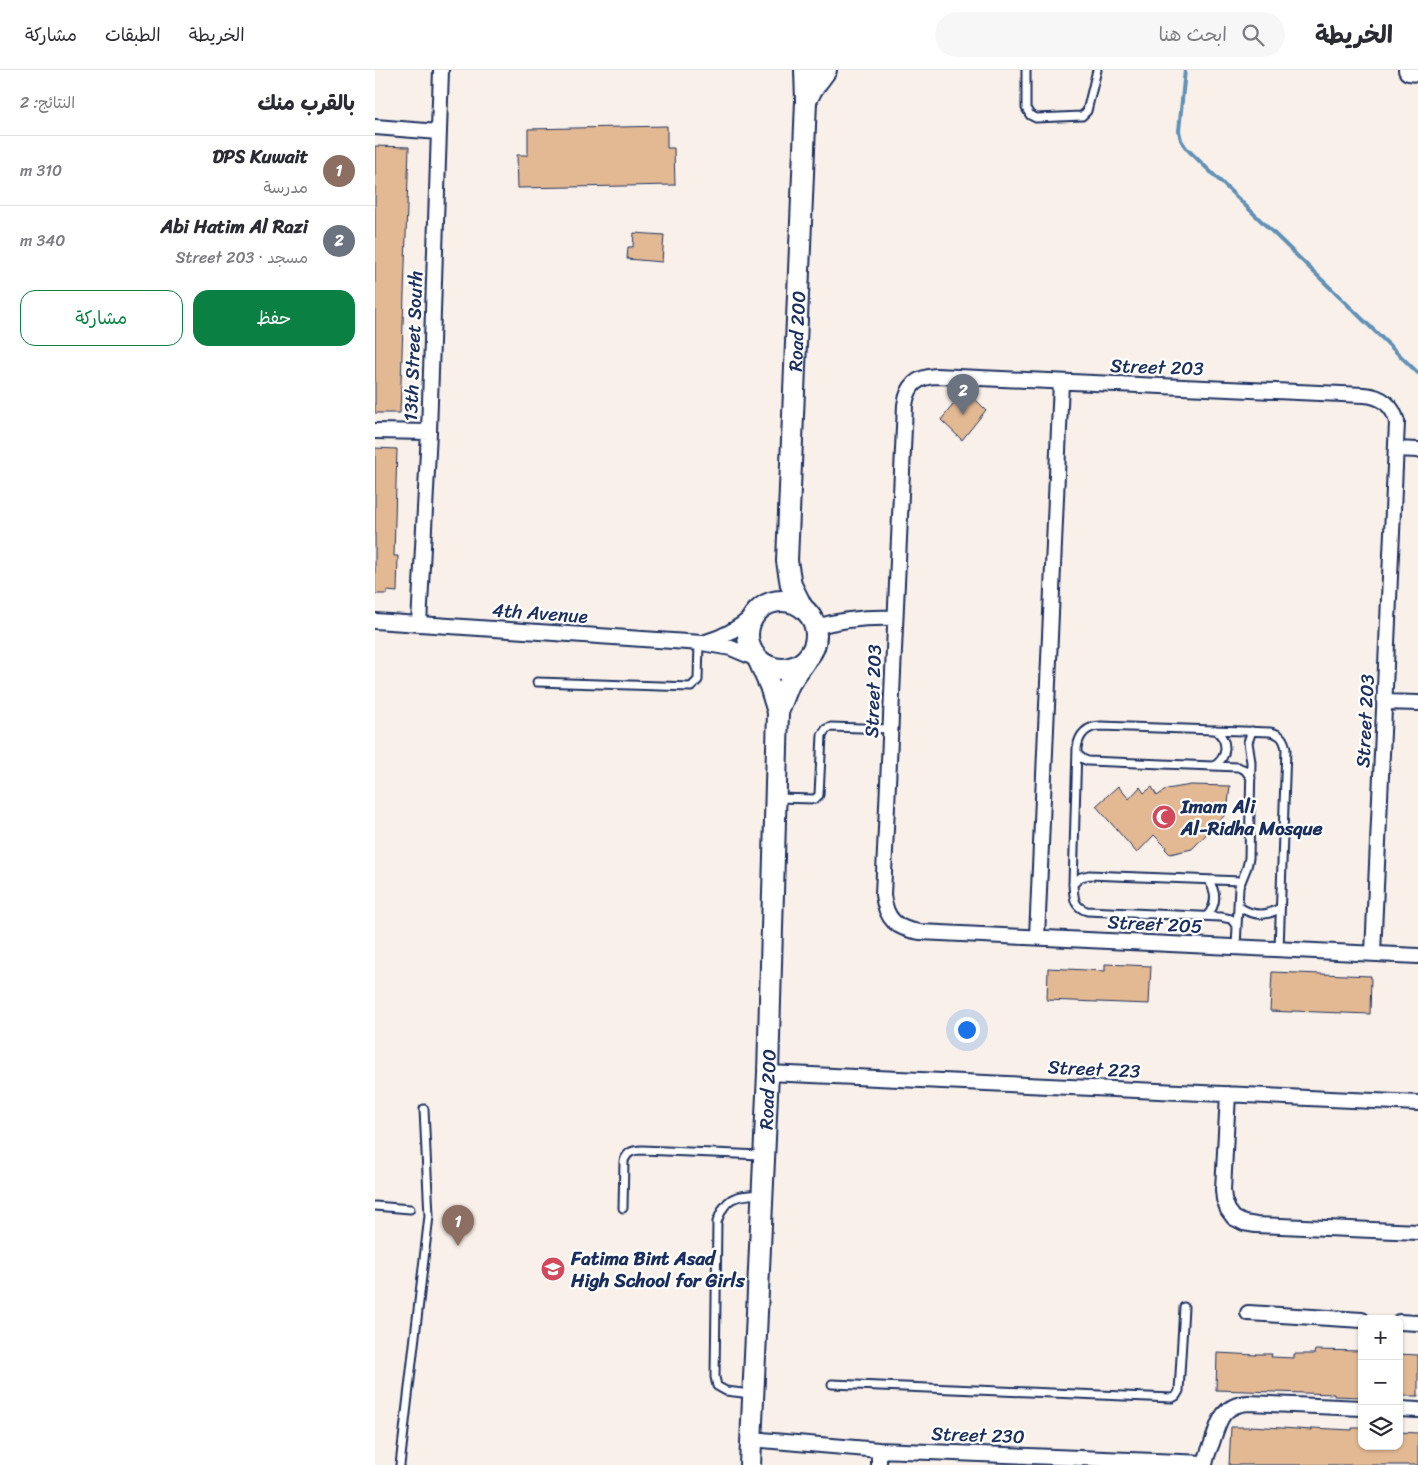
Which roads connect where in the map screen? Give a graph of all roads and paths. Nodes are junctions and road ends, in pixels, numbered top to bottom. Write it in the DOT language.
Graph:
graph roads {
  1 [pos="441,70"];
  2 [pos="805,70"];
  3 [pos="826,70"];
  4 [pos="1026,70"];
  5 [pos="1097,70"];
  6 [pos="1409,70"];
  7 [pos="1418,71"];
  8 [pos="806,101"];
  9 [pos="375,127"];
  10 [pos="439,132"];
  11 [pos="1061,382"];
  12 [pos="375,431"];
  13 [pos="429,432"];
  14 [pos="1396,449"];
  15 [pos="1418,450"];
  16 [pos="787,561"];
  17 [pos="802,606"];
  18 [pos="759,610"];
  19 [pos="895,618"];
  20 [pos="375,621"];
  21 [pos="419,624"];
  22 [pos="816,627"];
  23 [pos="701,643"];
  24 [pos="806,659"];
  25 [pos="758,660"];
  26 [pos="537,682"];
  27 [pos="1384,702"];
  28 [pos="1418,703"];
  29 [pos="778,712"];
  30 [pos="891,729"];
  31 [pos="1215,730"];
  32 [pos="1252,731"];
  33 [pos="1077,754"];
  34 [pos="1214,766"];
  35 [pos="1251,778"];
  36 [pos="775,798"];
  37 [pos="1208,880"];
  38 [pos="1241,881"];
  39 [pos="1073,884"];
  40 [pos="1238,906"];
  41 [pos="1281,908"];
  42 [pos="1207,916"];
  43 [pos="892,921"];
  44 [pos="1237,927"];
  45 [pos="1037,937"];
  46 [pos="1236,947"];
  47 [pos="1279,949"];
  48 [pos="1373,954"];
  49 [pos="1418,956"];
  50 [pos="768,1073"];
  51 [pos="1228,1094"];
  52 [pos="1418,1103"];
  53 [pos="424,1109"];
  54 [pos="764,1155"];
  55 [pos="763,1194"];
  56 [pos="375,1206"];
  57 [pos="623,1208"];
  58 [pos="410,1209"];
  59 [pos="1418,1232"];
  60 [pos="1184,1306"];
  61 [pos="1248,1313"];
  62 [pos="1358,1320"];
  63 [pos="1403,1322"];
  64 [pos="1418,1323"];
  65 [pos="832,1384"];
  66 [pos="753,1394"];
  67 [pos="1358,1408"];
  68 [pos="1403,1409"];
  69 [pos="1418,1410"];
  70 [pos="751,1439"];
  71 [pos="879,1450"];
  72 [pos="1205,1464"];
  73 [pos="401,1465"];
  74 [pos="750,1465"];
  75 [pos="879,1465"];
  1 -- 10 [label="street, 13th Street South"];
  2 -- 8 [label="main road, Road 200"];
  3 -- 8 [label="main road, Road 200"];
  4 -- 5 [label="lane"];
  6 -- 7 [label="main road"];
  8 -- 16 [label="main road, Road 200"];
  9 -- 10 [label="street"];
  10 -- 13 [label="street, 13th Street South"];
  11 -- 14 [label="street, Street 203"];
  11 -- 19 [label="street, Street 203"];
  11 -- 45 [label="street"];
  12 -- 13 [label="street"];
  13 -- 21 [label="street, 13th Street South"];
  14 -- 15 [label="street"];
  14 -- 27 [label="street, Street 203"];
  16 -- 17 [label="main road, Road 200"];
  16 -- 18 [label="main road, Road 200"];
  17 -- 18 [label="main road"];
  17 -- 22 [label="main road"];
  18 -- 23 [label="street, 4th Avenue"];
  18 -- 25 [label="main road"];
  19 -- 22 [label="street"];
  19 -- 30 [label="street, Street 203"];
  20 -- 21 [label="street, 4th Avenue"];
  21 -- 23 [label="street, 4th Avenue"];
  22 -- 24 [label="main road"];
  23 -- 25 [label="street, 4th Avenue"];
  23 -- 26 [label="lane"];
  24 -- 25 [label="main road"];
  24 -- 29 [label="main road, Road 200"];
  25 -- 29 [label="main road, Road 200"];
  27 -- 28 [label="street"];
  27 -- 48 [label="street, Street 203"];
  29 -- 36 [label="main road, Road 200"];
  30 -- 36 [label="lane"];
  30 -- 43 [label="street, Street 203"];
  31 -- 32 [label="lane"];
  31 -- 33 [label="lane"];
  31 -- 34 [label="lane"];
  32 -- 35 [label="lane"];
  32 -- 41 [label="lane"];
  33 -- 34 [label="lane"];
  33 -- 39 [label="lane"];
  34 -- 35 [label="lane"];
  35 -- 38 [label="lane"];
  36 -- 50 [label="main road, Road 200"];
  37 -- 38 [label="lane"];
  37 -- 39 [label="lane"];
  37 -- 42 [label="lane"];
  38 -- 40 [label="lane"];
  39 -- 42 [label="lane"];
  40 -- 41 [label="lane"];
  40 -- 44 [label="lane"];
  41 -- 47 [label="lane"];
  42 -- 44 [label="lane"];
  43 -- 45 [label="street, Street 205"];
  44 -- 46 [label="lane"];
  45 -- 46 [label="street, Street 205"];
  46 -- 47 [label="street, Street 205"];
  47 -- 48 [label="street, Street 205"];
  48 -- 49 [label="street, Street 205"];
  50 -- 51 [label="street, Street 223"];
  50 -- 54 [label="main road, Road 200"];
  51 -- 52 [label="street, Street 223"];
  51 -- 59 [label="street"];
  53 -- 73 [label="lane"];
  54 -- 55 [label="main road, Road 200"];
  54 -- 57 [label="lane"];
  55 -- 66 [label="main road, Road 200"];
  55 -- 66 [label="lane"];
  56 -- 58 [label="lane"];
  60 -- 65 [label="lane"];
  61 -- 62 [label="street"];
  63 -- 64 [label="street"];
  66 -- 70 [label="main road, Road 200"];
  67 -- 72 [label="street, Street 230"];
  68 -- 69 [label="street"];
  70 -- 71 [label="street, Street 230"];
  70 -- 74 [label="main road, Road 200"];
  71 -- 72 [label="street, Street 230"];
  71 -- 75 [label="street"];
}
